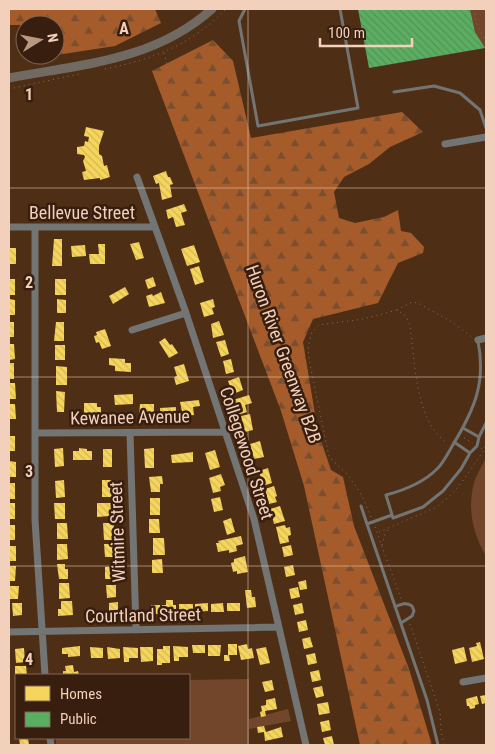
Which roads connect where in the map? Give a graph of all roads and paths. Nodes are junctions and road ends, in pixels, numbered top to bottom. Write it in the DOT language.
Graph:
graph roads {
  1 [pos="73,9"];
  2 [pos="212,9"];
  3 [pos="226,9"];
  4 [pos="245,9"];
  5 [pos="340,9"];
  6 [pos="474,9"];
  7 [pos="486,42"];
  8 [pos="86,44"];
  9 [pos="9,78"];
  10 [pos="394,92"];
  11 [pos="486,128"];
  12 [pos="486,137"];
  13 [pos="445,144"];
  14 [pos="137,177"];
  15 [pos="9,227"];
  16 [pos="35,227"];
  17 [pos="155,227"];
  18 [pos="397,310"];
  19 [pos="186,313"];
  20 [pos="132,330"];
  21 [pos="486,338"];
  22 [pos="478,340"];
  23 [pos="486,423"];
  24 [pos="463,428"];
  25 [pos="224,432"];
  26 [pos="36,433"];
  27 [pos="130,433"];
  28 [pos="479,437"];
  29 [pos="446,442"];
  30 [pos="454,442"];
  31 [pos="470,453"];
  32 [pos="329,457"];
  33 [pos="312,473"];
  34 [pos="360,506"];
  35 [pos="392,515"];
  36 [pos="373,522"];
  37 [pos="366,524"];
  38 [pos="390,528"];
  39 [pos="382,545"];
  40 [pos="402,604"];
  41 [pos="395,606"];
  42 [pos="408,619"];
  43 [pos="401,623"];
  44 [pos="278,627"];
  45 [pos="136,630"];
  46 [pos="9,632"];
  47 [pos="41,632"];
  48 [pos="45,674"];
  49 [pos="486,678"];
  50 [pos="463,682"];
  51 [pos="306,745"];
  52 [pos="374,745"];
  53 [pos="438,745"];
  54 [pos="444,745"];
  1 -- 8 [label="path"];
  2 -- 9 [label="main road"];
  3 -- 33 [label="path, Huron River Greenway B2B"];
  4 -- 5 [label="lane"];
  6 -- 7 [label="path"];
  10 -- 11 [label="lane"];
  12 -- 13 [label="street"];
  14 -- 17 [label="street, Collegewood Street"];
  15 -- 16 [label="street, Bellevue Street"];
  16 -- 17 [label="street, Bellevue Street"];
  16 -- 26 [label="street"];
  17 -- 19 [label="street, Collegewood Street"];
  18 -- 22 [label="path"];
  18 -- 29 [label="path"];
  18 -- 32 [label="path"];
  19 -- 20 [label="street"];
  19 -- 25 [label="street, Collegewood Street"];
  21 -- 22 [label="street"];
  22 -- 24 [label="lane"];
  23 -- 28 [label="lane"];
  24 -- 28 [label="lane"];
  24 -- 30 [label="lane"];
  25 -- 27 [label="street, Kewanee Avenue"];
  25 -- 44 [label="street, Collegewood Street"];
  26 -- 27 [label="street, Kewanee Avenue"];
  26 -- 47 [label="street"];
  27 -- 45 [label="street, Witmire Street"];
  28 -- 31 [label="lane"];
  30 -- 31 [label="lane"];
  30 -- 35 [label="lane"];
  31 -- 35 [label="lane"];
  32 -- 33 [label="path"];
  32 -- 36 [label="path"];
  33 -- 52 [label="path, Huron River Greenway B2B"];
  34 -- 37 [label="lane"];
  35 -- 36 [label="lane"];
  36 -- 37 [label="lane"];
  36 -- 39 [label="path"];
  37 -- 41 [label="lane"];
  38 -- 39 [label="path"];
  39 -- 40 [label="path"];
  40 -- 41 [label="lane"];
  40 -- 42 [label="lane"];
  41 -- 43 [label="lane"];
  42 -- 43 [label="lane"];
  42 -- 54 [label="path"];
  43 -- 53 [label="lane"];
  44 -- 45 [label="street, Courtland Street"];
  44 -- 51 [label="street, Collegewood Street"];
  45 -- 47 [label="street, Courtland Street"];
  46 -- 47 [label="street, Courtland Street"];
  47 -- 48 [label="street"];
  49 -- 50 [label="street"];
}
